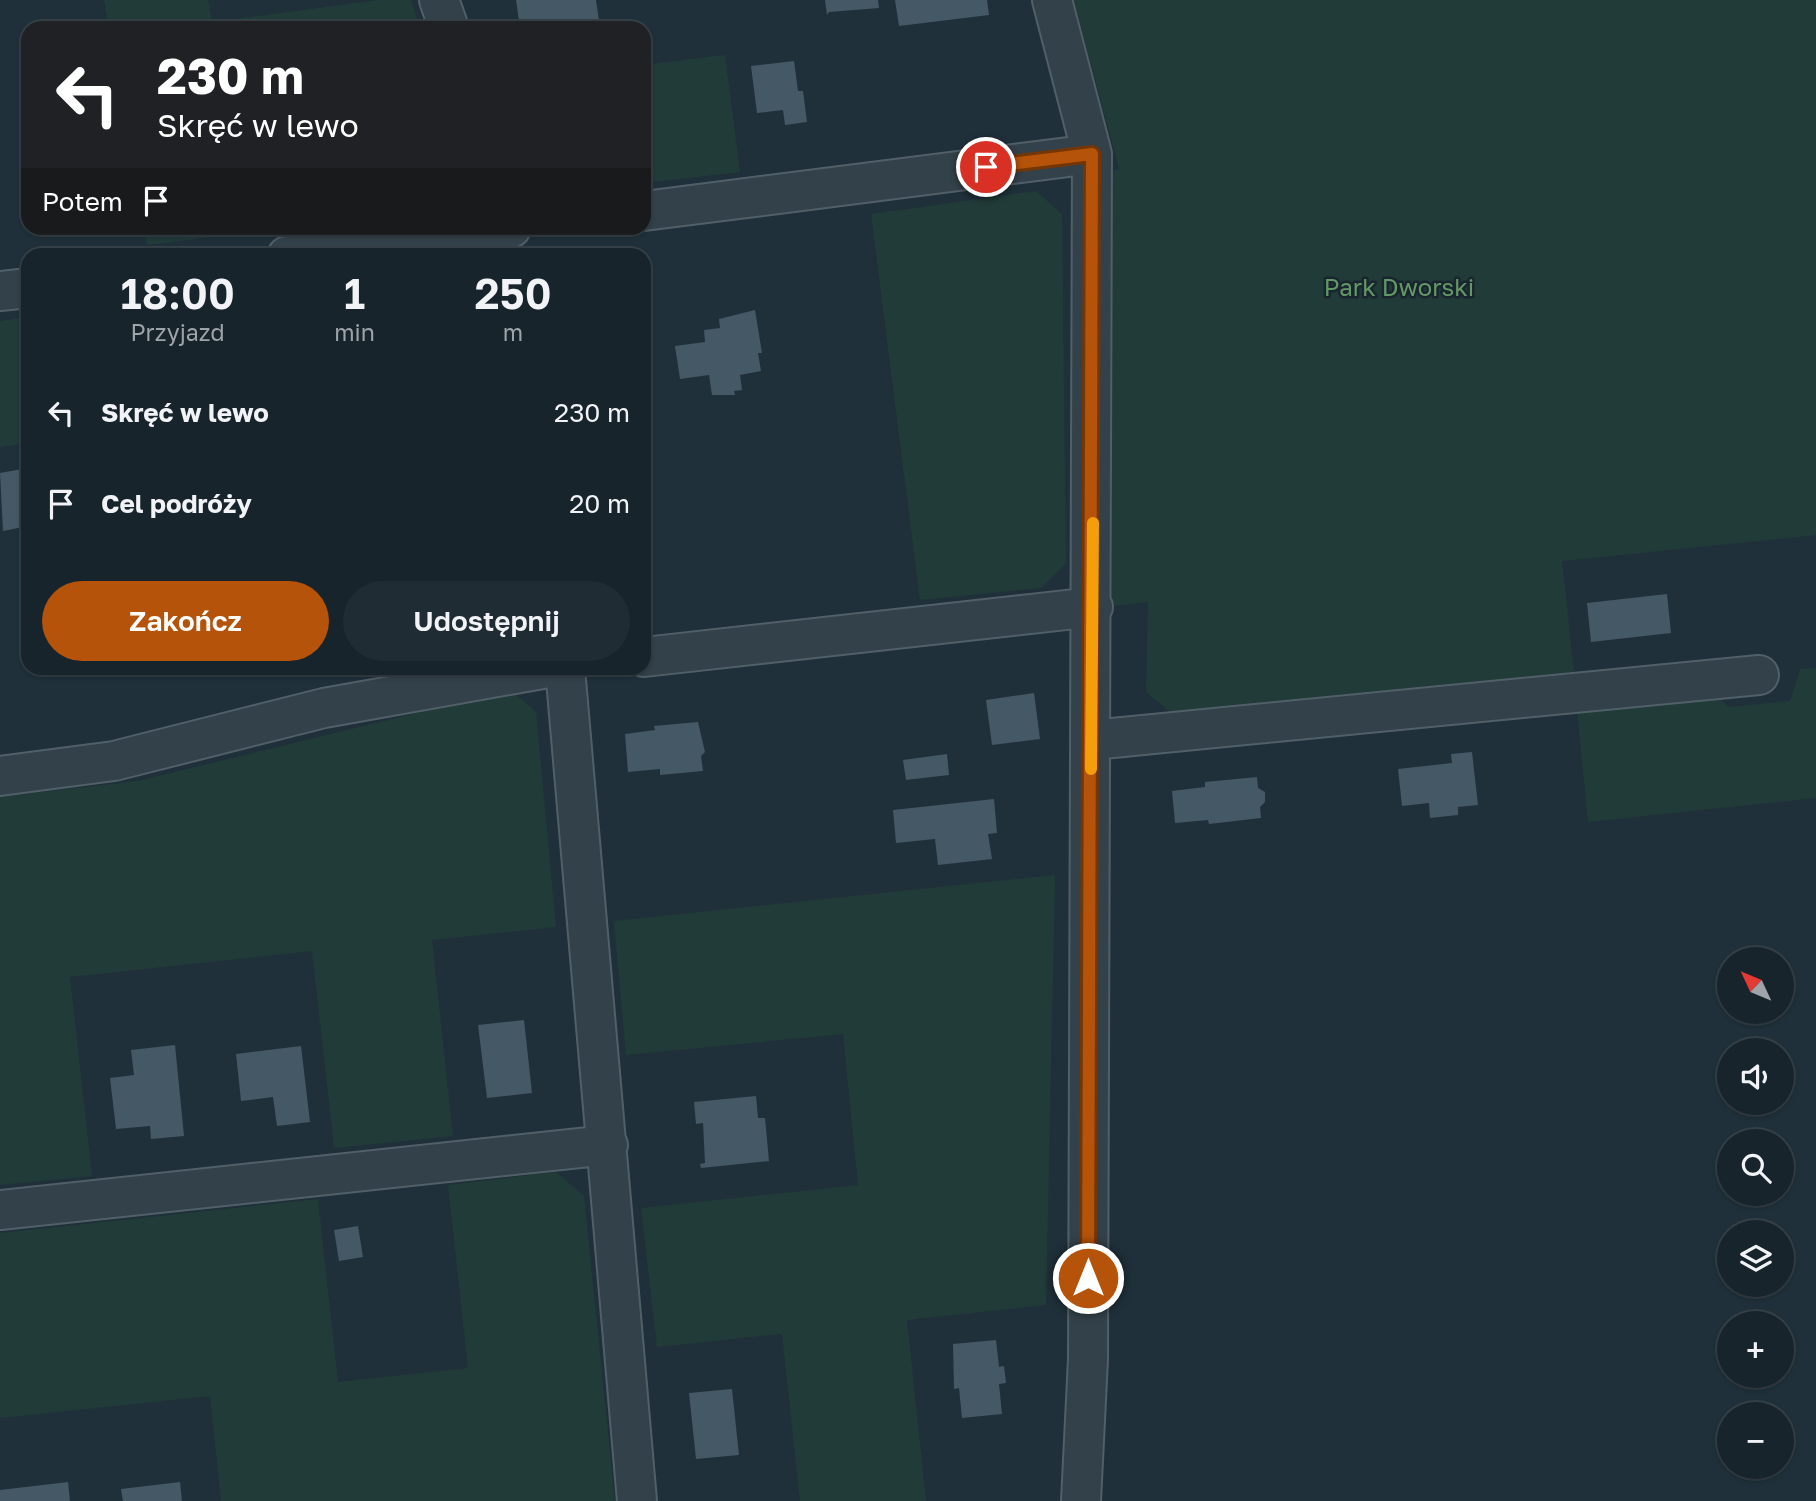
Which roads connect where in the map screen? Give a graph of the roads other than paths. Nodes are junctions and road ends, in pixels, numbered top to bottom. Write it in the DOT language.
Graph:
graph roads {
  1 [pos="439,0"];
  2 [pos="1052,0"];
  3 [pos="446,21"];
  4 [pos="1092,154"];
  5 [pos="651,210"];
  6 [pos="454,235"];
  7 [pos="350,248"];
  8 [pos="21,289"];
  9 [pos="0,291"];
  10 [pos="1093,607"];
  11 [pos="651,656"];
  12 [pos="509,675"];
  13 [pos="566,675"];
  14 [pos="1759,675"];
  15 [pos="1092,740"];
  16 [pos="0,776"];
  17 [pos="608,1145"];
  18 [pos="0,1210"];
  19 [pos="637,1501"];
  20 [pos="1082,1501"];
  1 -- 3 [label="street"];
  2 -- 4 [label="street"];
  4 -- 5 [label="street"];
  4 -- 10 [label="street"];
  6 -- 7 [label="street"];
  8 -- 9 [label="street"];
  10 -- 11 [label="street"];
  10 -- 15 [label="street"];
  12 -- 16 [label="street"];
  13 -- 17 [label="street"];
  14 -- 15 [label="street"];
  15 -- 20 [label="street"];
  17 -- 18 [label="street"];
  17 -- 19 [label="street"];
}
